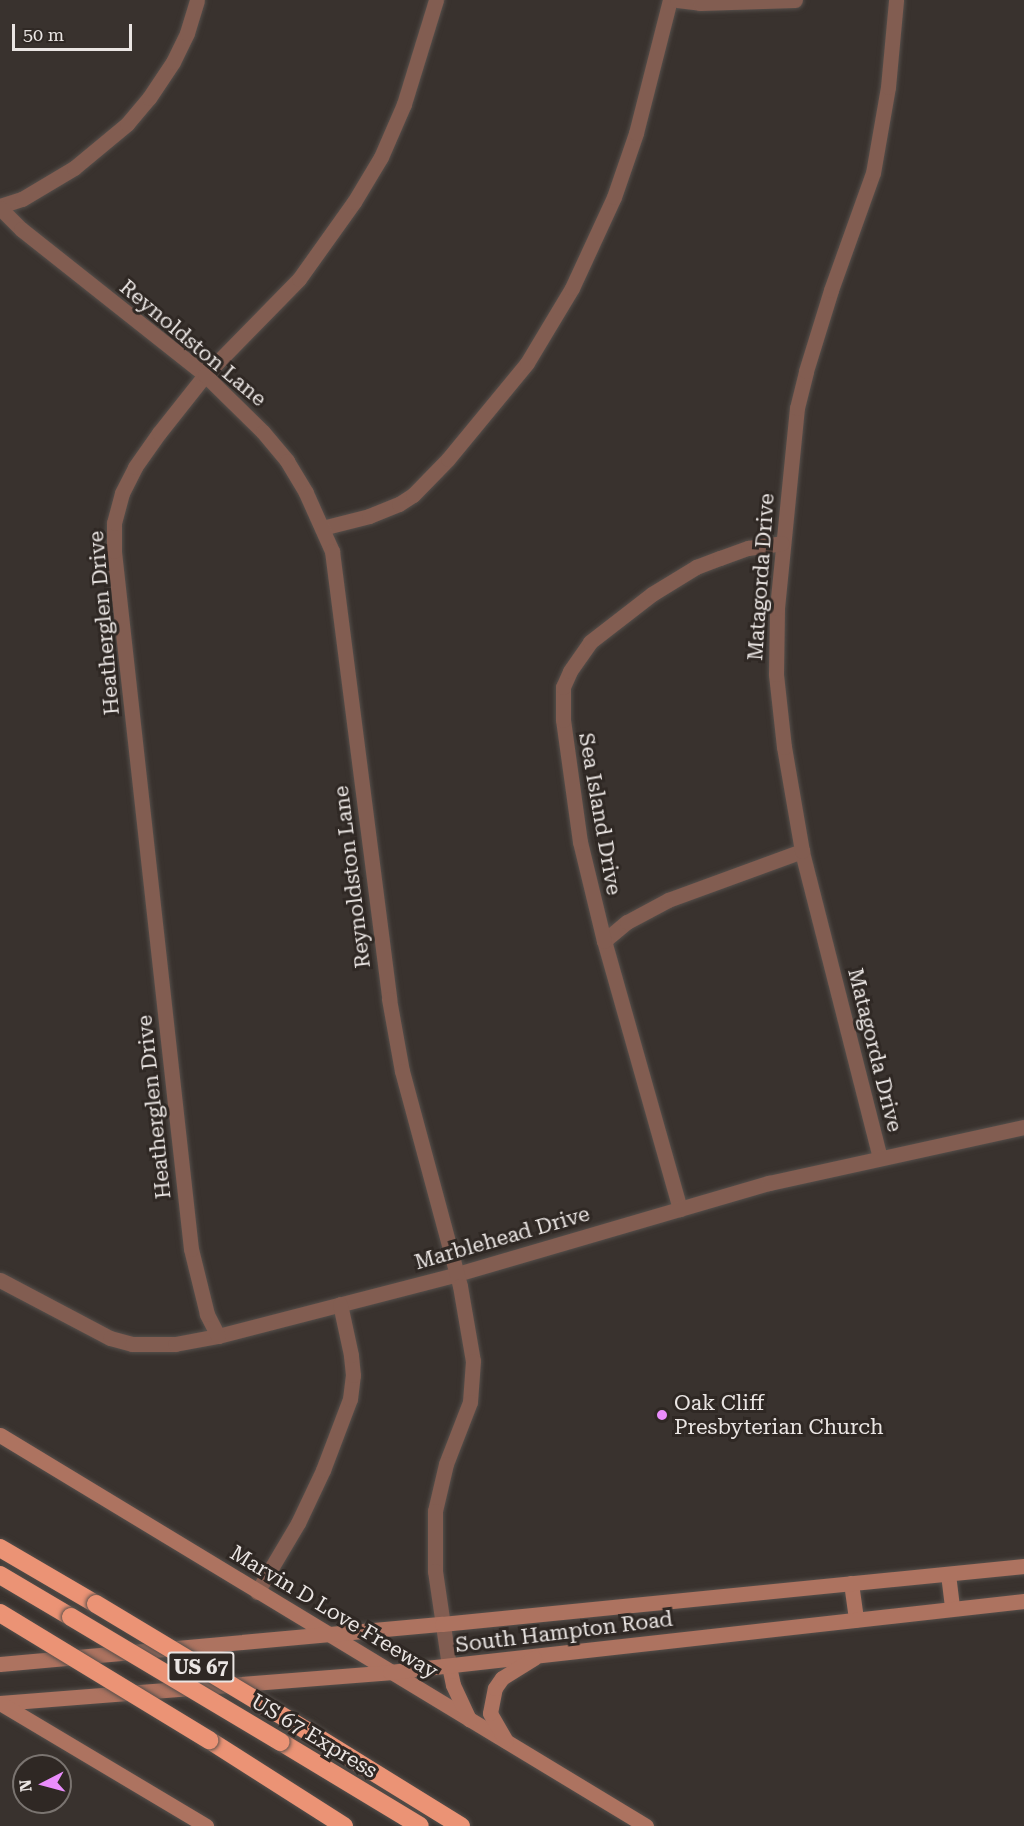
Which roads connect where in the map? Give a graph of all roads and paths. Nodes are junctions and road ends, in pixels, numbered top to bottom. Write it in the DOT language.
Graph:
graph roads {
  1 [pos="197,0"];
  2 [pos="436,0"];
  3 [pos="670,0"];
  4 [pos="677,0"];
  5 [pos="795,0"];
  6 [pos="896,0"];
  7 [pos="0,207"];
  8 [pos="205,375"];
  9 [pos="322,528"];
  10 [pos="782,543"];
  11 [pos="802,851"];
  12 [pos="604,941"];
  13 [pos="1024,1127"];
  14 [pos="880,1158"];
  15 [pos="680,1209"];
  16 [pos="457,1274"];
  17 [pos="0,1280"];
  18 [pos="340,1304"];
  19 [pos="218,1336"];
  20 [pos="0,1435"];
  21 [pos="0,1548"];
  22 [pos="1024,1566"];
  23 [pos="948,1574"];
  24 [pos="0,1575"];
  25 [pos="851,1583"];
  26 [pos="257,1592"];
  27 [pos="1024,1601"];
  28 [pos="952,1609"];
  29 [pos="0,1613"];
  30 [pos="856,1620"];
  31 [pos="442,1624"];
  32 [pos="327,1635"];
  33 [pos="539,1654"];
  34 [pos="0,1664"];
  35 [pos="449,1666"];
  36 [pos="390,1672"];
  37 [pos="0,1703"];
  38 [pos="469,1720"];
  39 [pos="506,1741"];
  40 [pos="206,1826"];
  41 [pos="344,1826"];
  42 [pos="420,1826"];
  43 [pos="461,1826"];
  44 [pos="646,1826"];
  1 -- 7 [label="street"];
  2 -- 8 [label="street, Heatherglen Drive"];
  3 -- 9 [label="street"];
  4 -- 5 [label="street"];
  6 -- 10 [label="street, Matagorda Drive"];
  7 -- 8 [label="street, Reynoldston Lane"];
  8 -- 9 [label="street, Reynoldston Lane"];
  8 -- 19 [label="street, Heatherglen Drive"];
  9 -- 16 [label="street, Reynoldston Lane"];
  10 -- 11 [label="street, Matagorda Drive"];
  10 -- 12 [label="street, Sea Island Drive"];
  11 -- 12 [label="street"];
  11 -- 14 [label="street, Matagorda Drive"];
  12 -- 15 [label="street, Sea Island Drive"];
  13 -- 14 [label="street, Marblehead Drive"];
  14 -- 15 [label="street, Marblehead Drive"];
  15 -- 16 [label="street, Marblehead Drive"];
  16 -- 18 [label="street, Marblehead Drive"];
  16 -- 31 [label="street, Reynoldston Lane"];
  17 -- 19 [label="street, Marblehead Drive"];
  18 -- 19 [label="street, Marblehead Drive"];
  18 -- 26 [label="street"];
  20 -- 26 [label="main road, Marvin D Love Freeway"];
  21 -- 43 [label="highway, US 67, bridge"];
  22 -- 23 [label="main road, South Hampton Road"];
  23 -- 25 [label="main road, South Hampton Road"];
  23 -- 28 [label="main road"];
  24 -- 42 [label="highway, US 67 Express, bridge"];
  25 -- 30 [label="main road"];
  25 -- 31 [label="main road, South Hampton Road"];
  26 -- 32 [label="main road, Marvin D Love Freeway"];
  27 -- 28 [label="main road, South Hampton Road"];
  28 -- 30 [label="main road, South Hampton Road"];
  29 -- 41 [label="highway, US 67, bridge"];
  30 -- 33 [label="main road, South Hampton Road"];
  31 -- 32 [label="main road, South Hampton Road"];
  31 -- 35 [label="street, Reynoldston Lane"];
  32 -- 34 [label="main road, South Hampton Road"];
  32 -- 36 [label="main road, Marvin D Love Freeway"];
  33 -- 35 [label="main road, South Hampton Road"];
  33 -- 39 [label="main road"];
  35 -- 36 [label="main road, South Hampton Road"];
  35 -- 38 [label="main road"];
  36 -- 37 [label="main road, South Hampton Road"];
  36 -- 38 [label="main road, Marvin D Love Freeway"];
  37 -- 40 [label="main road"];
  38 -- 39 [label="main road, Marvin D Love Freeway"];
  39 -- 44 [label="main road, Marvin D Love Freeway"];
}
